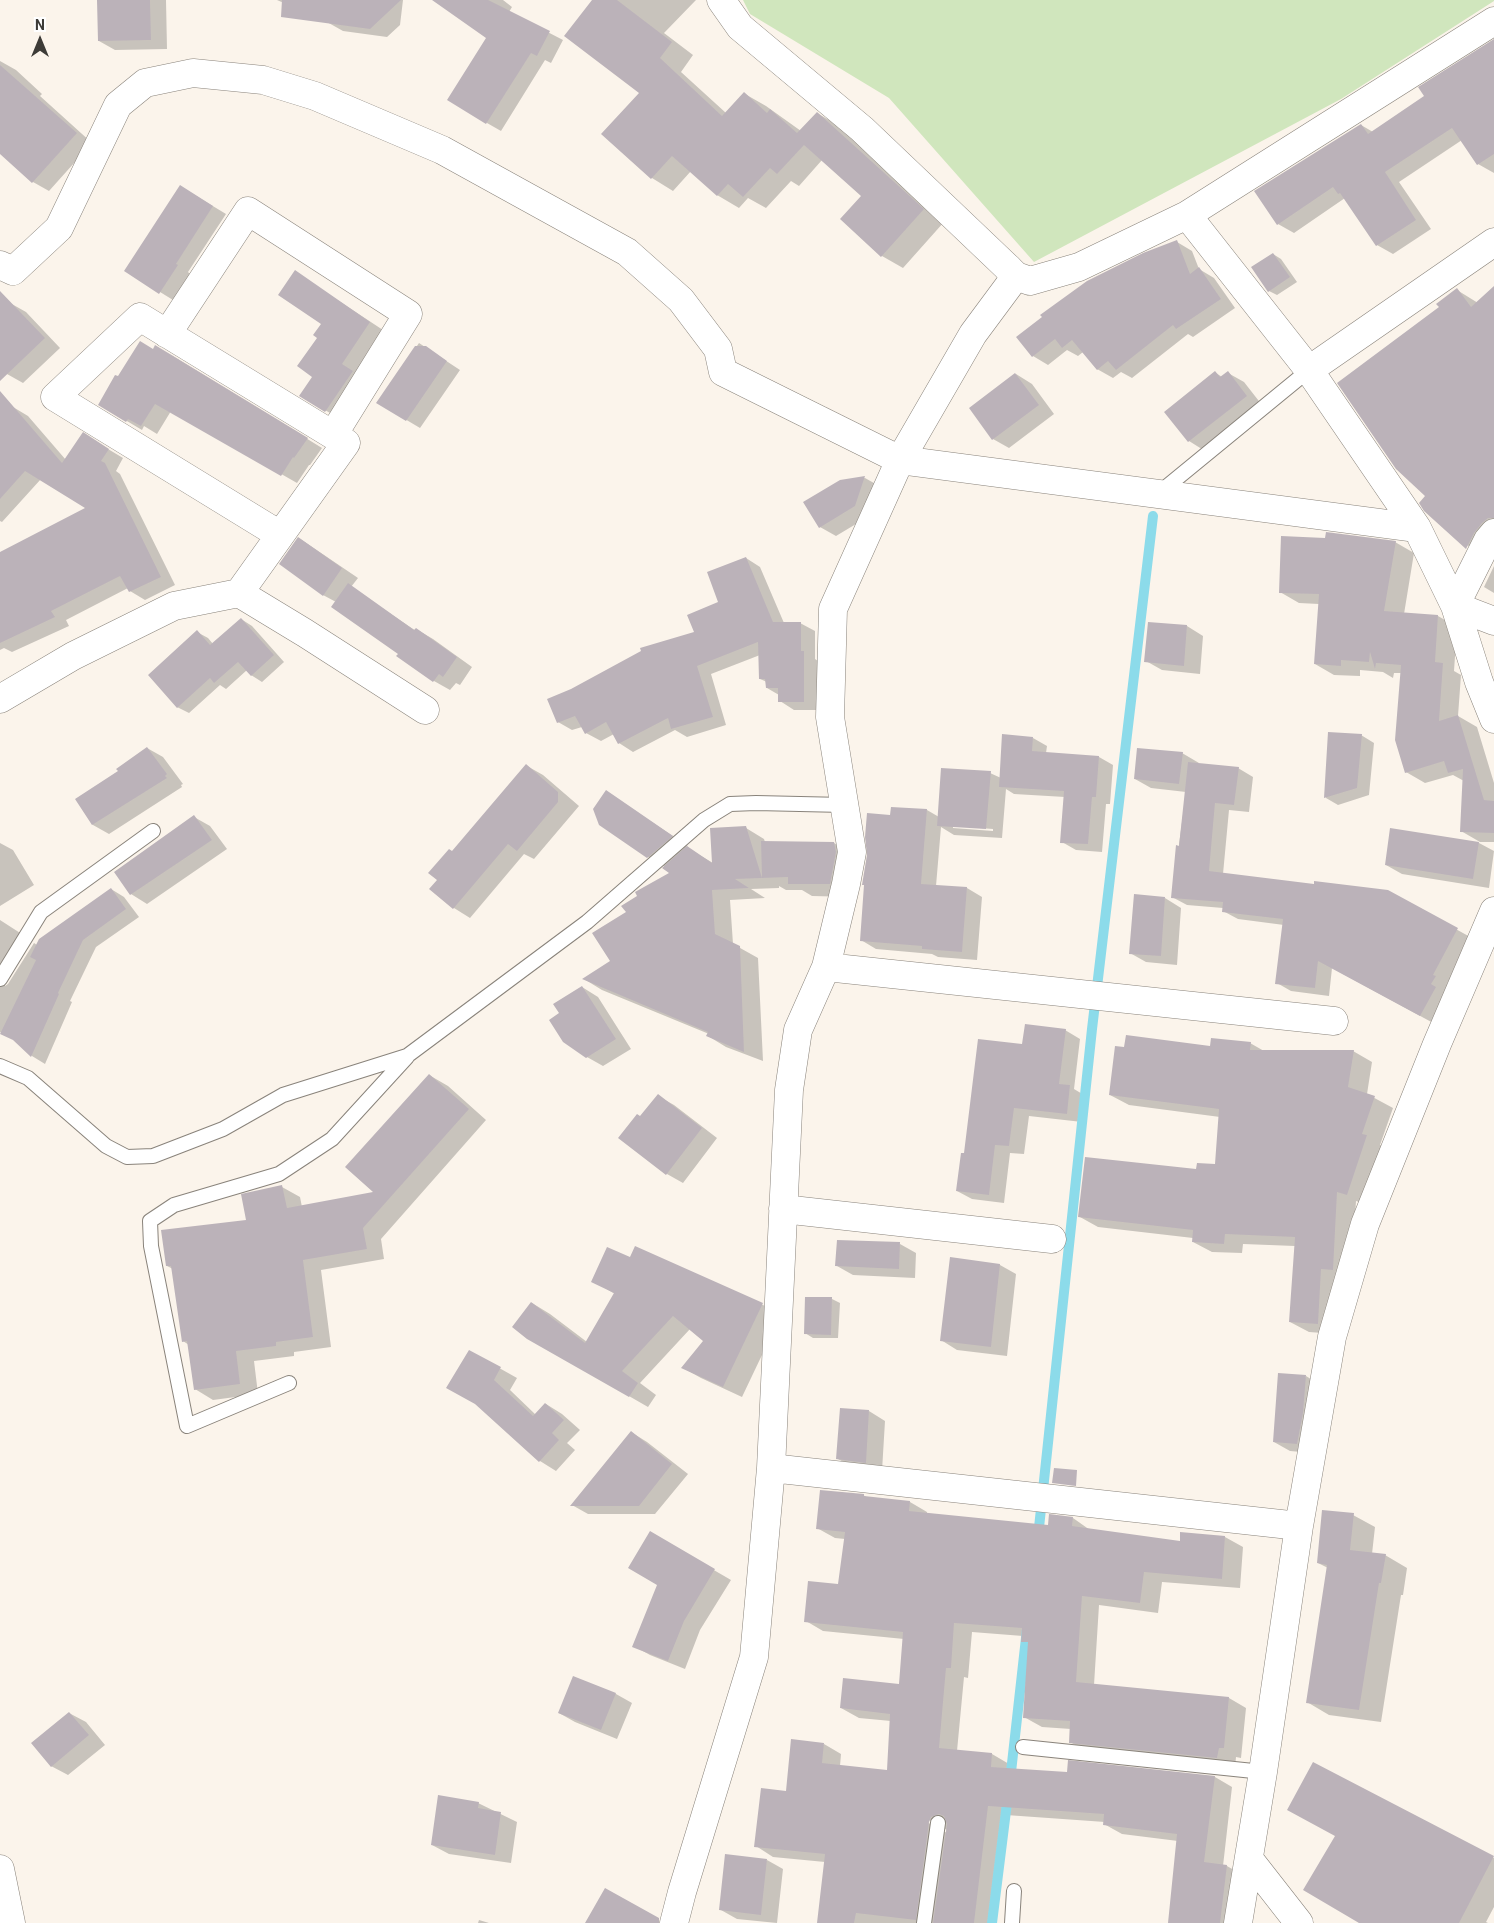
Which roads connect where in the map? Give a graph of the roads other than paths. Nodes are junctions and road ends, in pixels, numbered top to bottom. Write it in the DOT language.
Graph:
graph roads {
  1 [pos="721,0"];
  2 [pos="1494,21"];
  3 [pos="1187,215"];
  4 [pos="1494,242"];
  5 [pos="0,265"];
  6 [pos="1012,272"];
  7 [pos="167,334"];
  8 [pos="1309,370"];
  9 [pos="333,435"];
  10 [pos="900,460"];
  11 [pos="1158,493"];
  12 [pos="1417,528"];
  13 [pos="1494,533"];
  14 [pos="280,534"];
  15 [pos="239,593"];
  16 [pos="1455,606"];
  17 [pos="1494,621"];
  18 [pos="0,699"];
  19 [pos="425,710"];
  20 [pos="1494,719"];
  21 [pos="844,806"];
  22 [pos="153,831"];
  23 [pos="1494,911"];
  24 [pos="826,967"];
  25 [pos="0,978"];
  26 [pos="1334,1021"];
  27 [pos="407,1056"];
  28 [pos="0,1066"];
  29 [pos="783,1209"];
  30 [pos="1052,1238"];
  31 [pos="289,1383"];
  32 [pos="771,1468"];
  33 [pos="1299,1526"];
  34 [pos="1023,1747"];
  35 [pos="1264,1772"];
  36 [pos="938,1823"];
  37 [pos="1249,1859"];
  38 [pos="0,1869"];
  39 [pos="1014,1892"];
  40 [pos="11,1923"];
  41 [pos="674,1923"];
  42 [pos="924,1923"];
  43 [pos="1012,1923"];
  44 [pos="1238,1923"];
  45 [pos="1299,1923"];
  1 -- 6 [label="street"];
  2 -- 3 [label="street"];
  3 -- 6 [label="street"];
  3 -- 8 [label="street"];
  4 -- 8 [label="street"];
  5 -- 10 [label="street"];
  6 -- 10 [label="street"];
  7 -- 9 [label="street"];
  7 -- 9 [label="street"];
  7 -- 14 [label="street"];
  8 -- 11 [label="lane"];
  8 -- 12 [label="street"];
  9 -- 14 [label="street"];
  10 -- 11 [label="street"];
  10 -- 21 [label="street"];
  11 -- 12 [label="street"];
  12 -- 16 [label="street"];
  13 -- 16 [label="street"];
  14 -- 15 [label="street"];
  15 -- 18 [label="street"];
  15 -- 19 [label="street"];
  16 -- 17 [label="street"];
  16 -- 20 [label="street"];
  21 -- 24 [label="street"];
  21 -- 27 [label="lane"];
  22 -- 25 [label="lane"];
  23 -- 33 [label="street"];
  24 -- 26 [label="street"];
  24 -- 29 [label="street"];
  27 -- 28 [label="lane"];
  27 -- 31 [label="lane"];
  29 -- 30 [label="street"];
  29 -- 32 [label="street"];
  32 -- 33 [label="street"];
  32 -- 41 [label="street"];
  33 -- 35 [label="street"];
  34 -- 35 [label="lane"];
  35 -- 37 [label="street"];
  36 -- 42 [label="lane"];
  37 -- 44 [label="street"];
  37 -- 45 [label="street"];
  38 -- 40 [label="street"];
  39 -- 43 [label="lane"];
}
